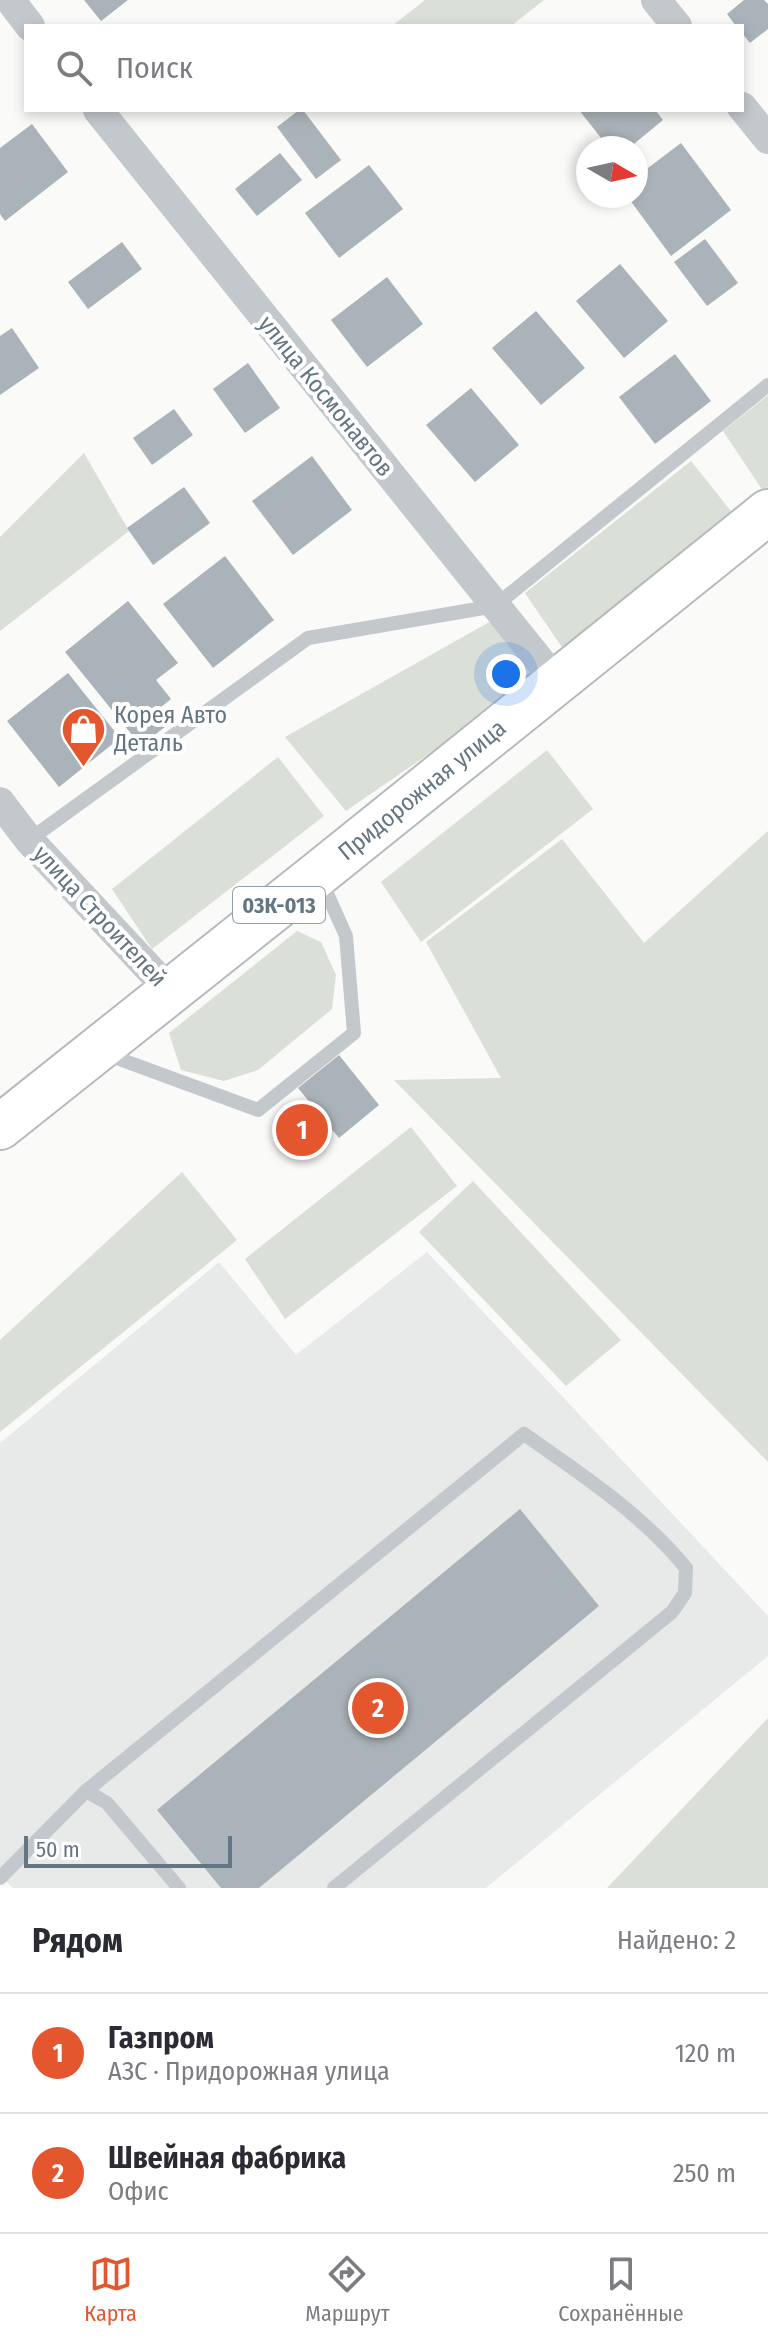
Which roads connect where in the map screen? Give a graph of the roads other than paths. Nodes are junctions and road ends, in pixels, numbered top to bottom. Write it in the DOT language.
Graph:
graph roads {
  1 [pos="10,0"];
  2 [pos="656,0"];
  3 [pos="28,24"];
  4 [pos="675,24"];
  5 [pos="744,109"];
  6 [pos="100,112"];
  7 [pos="768,139"];
  8 [pos="768,385"];
  9 [pos="768,512"];
  10 [pos="495,606"];
  11 [pos="556,681"];
  12 [pos="0,802"];
  13 [pos="29,840"];
  14 [pos="318,874"];
  15 [pos="171,992"];
  16 [pos="95,1051"];
  17 [pos="0,1127"];
  18 [pos="86,1791"];
  19 [pos="0,1878"];
  20 [pos="179,1888"];
  21 [pos="334,1888"];
  1 -- 3 [label="street"];
  2 -- 4 [label="street"];
  5 -- 7 [label="street"];
  6 -- 10 [label="street, улица Космонавтов"];
  8 -- 10 [label="lane"];
  9 -- 11 [label="main road, Придорожная улица / 03К-013"];
  10 -- 11 [label="street, улица Космонавтов"];
  10 -- 13 [label="lane"];
  11 -- 14 [label="main road, Придорожная улица / 03К-013"];
  12 -- 13 [label="street, улица Строителей"];
  13 -- 15 [label="street, улица Строителей"];
  14 -- 15 [label="main road, Придорожная улица / 03К-013"];
  14 -- 16 [label="lane"];
  15 -- 16 [label="main road, Придорожная улица / 03К-013"];
  16 -- 17 [label="main road, Придорожная улица / 03К-013"];
  18 -- 19 [label="lane"];
  18 -- 20 [label="lane"];
  18 -- 21 [label="lane"];
}
